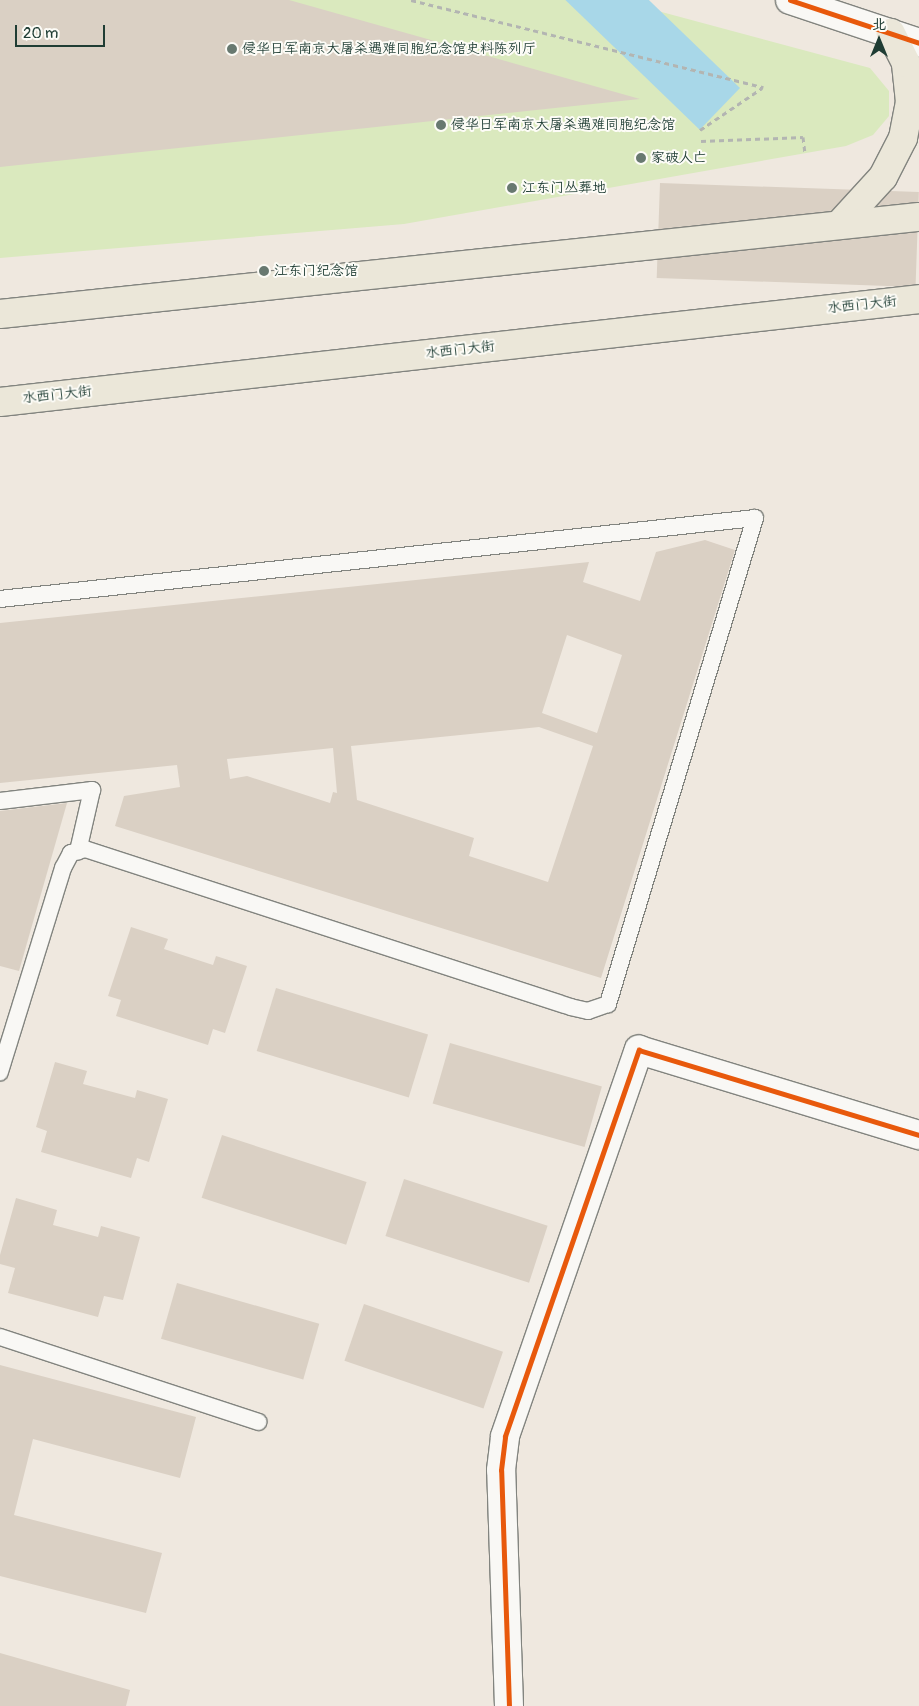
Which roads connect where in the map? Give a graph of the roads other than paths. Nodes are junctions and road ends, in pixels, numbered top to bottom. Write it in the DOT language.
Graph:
graph roads {
  1 [pos="790,0"];
  2 [pos="891,34"];
  3 [pos="919,43"];
  4 [pos="919,217"];
  5 [pos="839,225"];
  6 [pos="919,299"];
  7 [pos="0,314"];
  8 [pos="0,402"];
  9 [pos="0,599"];
  10 [pos="0,801"];
  11 [pos="78,850"];
  12 [pos="0,1072"];
  13 [pos="919,1135"];
  14 [pos="0,1337"];
  15 [pos="258,1422"];
  16 [pos="509,1706"];
  1 -- 2 [label="street"];
  2 -- 3 [label="street"];
  2 -- 5 [label="main road"];
  4 -- 5 [label="main road"];
  5 -- 7 [label="main road"];
  6 -- 8 [label="main road, 水西门大街"];
  9 -- 11 [label="lane"];
  10 -- 11 [label="lane"];
  11 -- 12 [label="lane"];
  13 -- 16 [label="street"];
  14 -- 15 [label="lane"];
}
